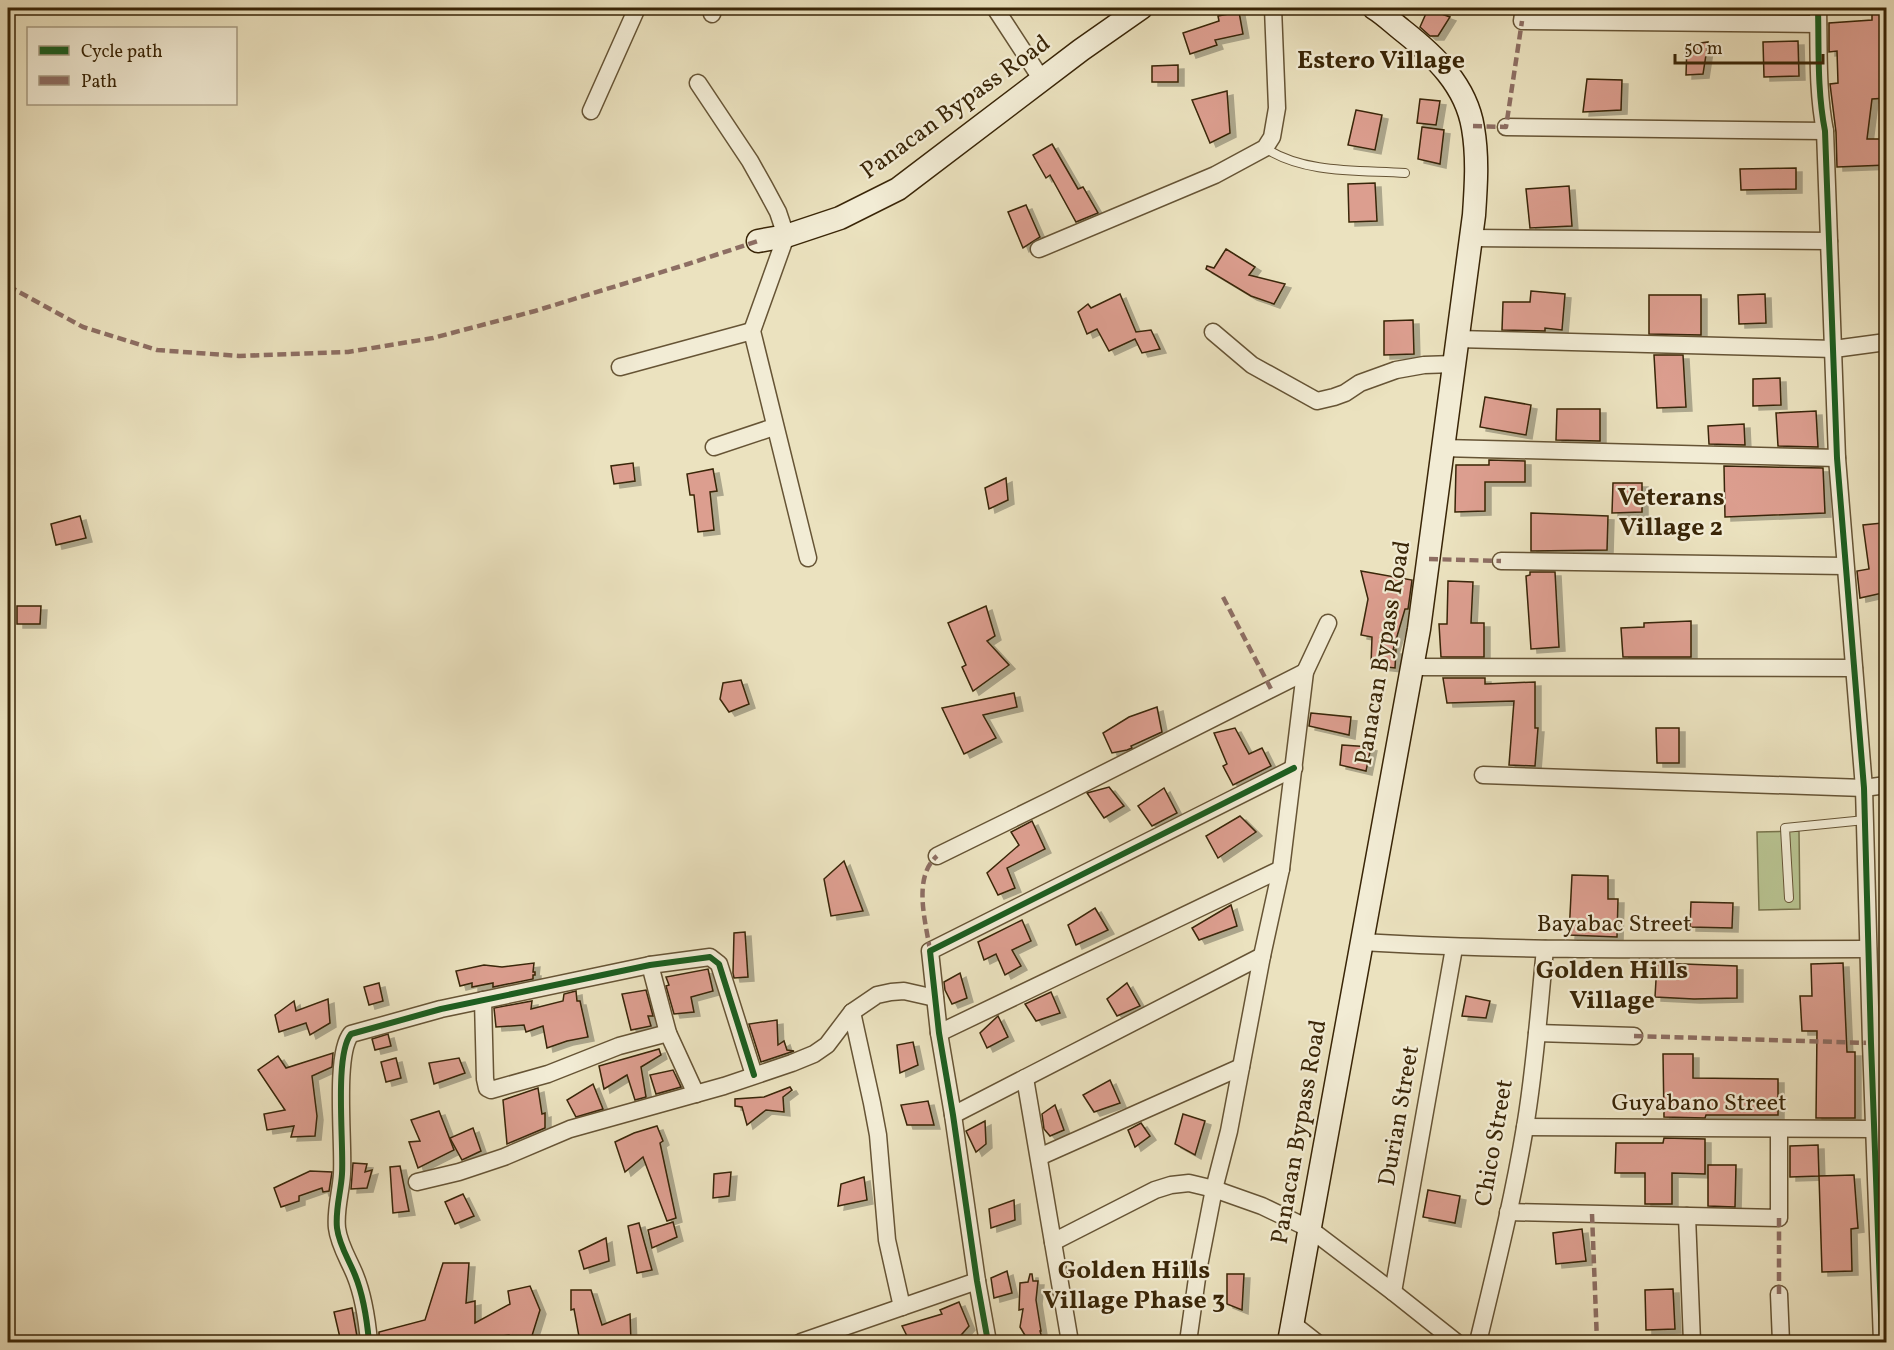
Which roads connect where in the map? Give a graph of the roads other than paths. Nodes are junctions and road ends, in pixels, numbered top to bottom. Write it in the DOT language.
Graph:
graph roads {
  1 [pos="637,8"];
  2 [pos="995,8"];
  3 [pos="1141,8"];
  4 [pos="1272,8"];
  5 [pos="1375,8"];
  6 [pos="1524,8"];
  7 [pos="1818,16"];
  8 [pos="1042,80"];
  9 [pos="698,83"];
  10 [pos="591,111"];
  11 [pos="1506,127"];
  12 [pos="1825,131"];
  13 [pos="1265,147"];
  14 [pos="1405,173"];
  15 [pos="786,236"];
  16 [pos="1472,238"];
  17 [pos="758,241"];
  18 [pos="1828,241"];
  19 [pos="1039,249"];
  20 [pos="752,331"];
  21 [pos="1213,332"];
  22 [pos="1457,339"];
  23 [pos="1887,342"];
  24 [pos="1834,349"];
  25 [pos="1454,364"];
  26 [pos="620,367"];
  27 [pos="774,427"];
  28 [pos="714,447"];
  29 [pos="1442,448"];
  30 [pos="1837,458"];
  31 [pos="808,558"];
  32 [pos="1501,561"];
  33 [pos="1845,566"];
  34 [pos="1328,623"];
  35 [pos="1412,667"];
  36 [pos="1854,668"];
  37 [pos="1305,672"];
  38 [pos="1294,768"];
  39 [pos="1483,775"];
  40 [pos="1887,785"];
  41 [pos="1864,788"];
  42 [pos="1865,820"];
  43 [pos="937,856"];
  44 [pos="1281,869"];
  45 [pos="1789,898"];
  46 [pos="1361,942"];
  47 [pos="1454,948"];
  48 [pos="1545,949"];
  49 [pos="1868,949"];
  50 [pos="1262,956"];
  51 [pos="650,965"];
  52 [pos="935,998"];
  53 [pos="483,1000"];
  54 [pos="852,1011"];
  55 [pos="668,1033"];
  56 [pos="939,1033"];
  57 [pos="1537,1034"];
  58 [pos="1634,1036"];
  59 [pos="1241,1067"];
  60 [pos="754,1076"];
  61 [pos="1025,1078"];
  62 [pos="696,1094"];
  63 [pos="953,1115"];
  64 [pos="1525,1127"];
  65 [pos="1779,1129"];
  66 [pos="1873,1129"];
  67 [pos="1039,1157"];
  68 [pos="417,1182"];
  69 [pos="1214,1189"];
  70 [pos="1508,1212"];
  71 [pos="1687,1216"];
  72 [pos="1310,1229"];
  73 [pos="1053,1242"];
  74 [pos="977,1281"];
  75 [pos="1393,1292"];
  76 [pos="1779,1294"];
  77 [pos="902,1307"];
  78 [pos="1291,1334"];
  79 [pos="369,1342"];
  80 [pos="801,1342"];
  81 [pos="988,1342"];
  82 [pos="1070,1342"];
  83 [pos="1188,1342"];
  84 [pos="1316,1342"];
  85 [pos="1456,1342"];
  86 [pos="1478,1342"];
  87 [pos="1692,1342"];
  88 [pos="1781,1342"];
  89 [pos="1882,1342"];
  1 -- 10 [label="street"];
  2 -- 8 [label="street"];
  3 -- 8 [label="main road, Panacan Bypass Road"];
  4 -- 13 [label="street"];
  5 -- 16 [label="main road, Panacan Bypass Road"];
  6 -- 7 [label="street"];
  7 -- 12 [label="street"];
  8 -- 15 [label="main road, Panacan Bypass Road"];
  9 -- 15 [label="street"];
  11 -- 12 [label="street"];
  12 -- 18 [label="street"];
  13 -- 14 [label="lane"];
  13 -- 19 [label="street"];
  15 -- 17 [label="main road, Panacan Bypass Road"];
  15 -- 20 [label="street"];
  16 -- 18 [label="street"];
  16 -- 22 [label="main road, Panacan Bypass Road"];
  18 -- 24 [label="street"];
  20 -- 26 [label="street"];
  20 -- 27 [label="street"];
  21 -- 25 [label="street"];
  22 -- 24 [label="street"];
  22 -- 25 [label="main road, Panacan Bypass Road"];
  23 -- 24 [label="street"];
  24 -- 30 [label="street"];
  25 -- 29 [label="main road, Panacan Bypass Road"];
  27 -- 28 [label="street"];
  27 -- 31 [label="street"];
  29 -- 30 [label="street"];
  29 -- 35 [label="main road, Panacan Bypass Road"];
  30 -- 33 [label="street"];
  32 -- 33 [label="street"];
  33 -- 36 [label="street"];
  34 -- 37 [label="street"];
  35 -- 36 [label="street"];
  35 -- 46 [label="main road, Panacan Bypass Road"];
  36 -- 41 [label="street"];
  37 -- 38 [label="street"];
  37 -- 43 [label="street"];
  38 -- 44 [label="street"];
  38 -- 52 [label="street"];
  39 -- 41 [label="street"];
  40 -- 41 [label="street"];
  41 -- 42 [label="street"];
  42 -- 45 [label="lane"];
  42 -- 49 [label="street"];
  44 -- 50 [label="street"];
  44 -- 56 [label="street"];
  46 -- 47 [label="street, Bayabac Street"];
  46 -- 72 [label="main road, Panacan Bypass Road"];
  47 -- 48 [label="street, Bayabac Street"];
  47 -- 75 [label="street, Durian Street"];
  48 -- 49 [label="street, Bayabac Street"];
  48 -- 57 [label="street, Chico Street"];
  49 -- 66 [label="street"];
  50 -- 59 [label="street"];
  50 -- 61 [label="street"];
  51 -- 53 [label="street"];
  51 -- 55 [label="street"];
  51 -- 60 [label="street"];
  52 -- 54 [label="street"];
  52 -- 56 [label="street"];
  53 -- 55 [label="street"];
  53 -- 79 [label="street"];
  54 -- 60 [label="street"];
  54 -- 77 [label="street"];
  55 -- 62 [label="street"];
  56 -- 63 [label="street"];
  57 -- 58 [label="street"];
  57 -- 64 [label="street, Chico Street"];
  59 -- 67 [label="street"];
  59 -- 69 [label="street"];
  60 -- 62 [label="street"];
  61 -- 63 [label="street"];
  61 -- 67 [label="street"];
  62 -- 68 [label="street"];
  63 -- 74 [label="street"];
  64 -- 65 [label="street, Guyabano Street"];
  64 -- 70 [label="street, Chico Street"];
  65 -- 66 [label="street, Guyabano Street"];
  65 -- 71 [label="street"];
  66 -- 89 [label="street"];
  67 -- 73 [label="street"];
  69 -- 72 [label="street"];
  69 -- 73 [label="street"];
  69 -- 83 [label="street"];
  70 -- 71 [label="street"];
  70 -- 86 [label="street, Chico Street"];
  71 -- 87 [label="street"];
  72 -- 75 [label="street"];
  72 -- 78 [label="main road, Panacan Bypass Road"];
  73 -- 82 [label="street"];
  74 -- 77 [label="street"];
  74 -- 81 [label="street"];
  75 -- 85 [label="street"];
  76 -- 88 [label="street"];
  77 -- 80 [label="street"];
  78 -- 84 [label="street"];
}
